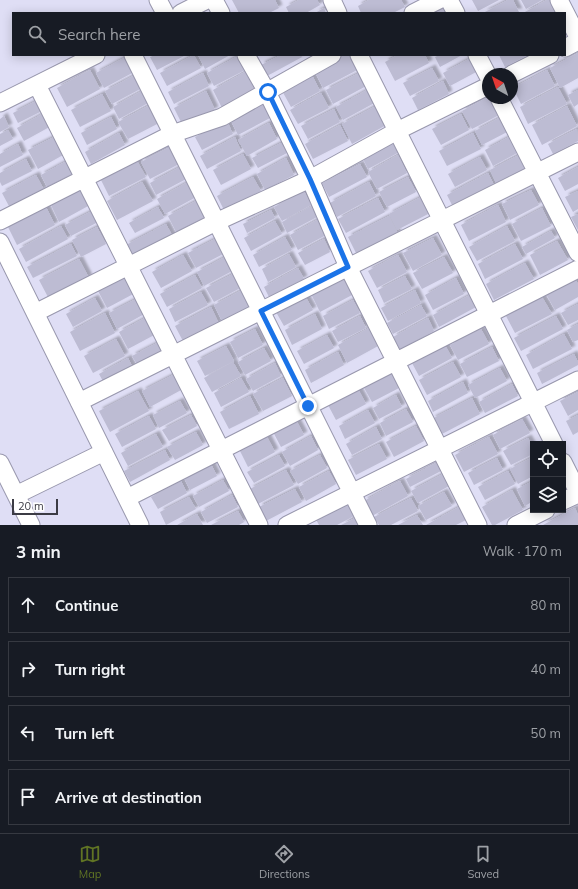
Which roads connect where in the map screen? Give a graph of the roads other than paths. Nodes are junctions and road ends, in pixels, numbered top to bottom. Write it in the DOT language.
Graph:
graph roads {
  1 [pos="158,0"];
  2 [pos="207,0"];
  3 [pos="214,0"];
  4 [pos="332,0"];
  5 [pos="439,0"];
  6 [pos="449,0"];
  7 [pos="559,0"];
  8 [pos="164,12"];
  9 [pos="183,12"];
  10 [pos="220,12"];
  11 [pos="338,12"];
  12 [pos="415,12"];
  13 [pos="455,12"];
  14 [pos="565,12"];
  15 [pos="566,14"];
  16 [pos="578,37"];
  17 [pos="578,41"];
  18 [pos="566,47"];
  19 [pos="94,56"];
  20 [pos="133,56"];
  21 [pos="247,56"];
  22 [pos="330,56"];
  23 [pos="360,56"];
  24 [pos="478,56"];
  25 [pos="548,56"];
  26 [pos="484,68"];
  27 [pos="518,71"];
  28 [pos="37,84"];
  29 [pos="482,89"];
  30 [pos="268,92"];
  31 [pos="0,103"];
  32 [pos="502,104"];
  33 [pos="398,132"];
  34 [pos="172,134"];
  35 [pos="578,152"];
  36 [pos="537,173"];
  37 [pos="84,178"];
  38 [pos="310,179"];
  39 [pos="442,220"];
  40 [pos="0,221"];
  41 [pos="216,222"];
  42 [pos="0,242"];
  43 [pos="578,252"];
  44 [pos="128,266"];
  45 [pos="348,267"];
  46 [pos="578,270"];
  47 [pos="261,311"];
  48 [pos="35,313"];
  49 [pos="489,314"];
  50 [pos="174,355"];
  51 [pos="396,362"];
  52 [pos="578,380"];
  53 [pos="79,402"];
  54 [pos="533,403"];
  55 [pos="308,406"];
  56 [pos="552,441"];
  57 [pos="440,449"];
  58 [pos="221,450"];
  59 [pos="104,452"];
  60 [pos="566,468"];
  61 [pos="2,470"];
  62 [pos="352,493"];
  63 [pos="578,493"];
  64 [pos="16,495"];
  65 [pos="126,498"];
  66 [pos="566,499"];
  67 [pos="540,513"];
  68 [pos="31,525"];
  69 [pos="140,525"];
  70 [pos="259,525"];
  71 [pos="287,525"];
  72 [pos="368,525"];
  73 [pos="478,525"];
  74 [pos="516,525"];
  1 -- 8 [label="street"];
  2 -- 9 [label="street"];
  3 -- 10 [label="street"];
  4 -- 11 [label="street"];
  5 -- 12 [label="street"];
  6 -- 13 [label="street"];
  7 -- 14 [label="street"];
  15 -- 16 [label="street"];
  17 -- 18 [label="street"];
  19 -- 28 [label="street"];
  20 -- 34 [label="street"];
  21 -- 30 [label="street"];
  22 -- 30 [label="street"];
  23 -- 33 [label="street"];
  24 -- 26 [label="street"];
  25 -- 27 [label="street"];
  28 -- 31 [label="street"];
  28 -- 37 [label="street"];
  29 -- 33 [label="street"];
  30 -- 34 [label="street"];
  30 -- 38 [label="street"];
  32 -- 36 [label="street"];
  33 -- 38 [label="street"];
  33 -- 39 [label="street"];
  34 -- 37 [label="street"];
  34 -- 41 [label="street"];
  35 -- 36 [label="street"];
  36 -- 39 [label="street"];
  36 -- 43 [label="street"];
  37 -- 40 [label="street"];
  37 -- 44 [label="street"];
  38 -- 41 [label="street"];
  38 -- 45 [label="street"];
  39 -- 45 [label="street"];
  39 -- 49 [label="street"];
  41 -- 44 [label="street"];
  41 -- 47 [label="street"];
  42 -- 48 [label="street"];
  44 -- 48 [label="street"];
  44 -- 50 [label="street"];
  45 -- 47 [label="street"];
  45 -- 51 [label="street"];
  46 -- 49 [label="street"];
  47 -- 50 [label="street"];
  47 -- 55 [label="street"];
  48 -- 53 [label="street"];
  49 -- 51 [label="street"];
  49 -- 54 [label="street"];
  50 -- 53 [label="street"];
  50 -- 58 [label="street"];
  51 -- 55 [label="street"];
  51 -- 57 [label="street"];
  52 -- 54 [label="street"];
  53 -- 59 [label="street"];
  54 -- 56 [label="street"];
  54 -- 57 [label="street"];
  55 -- 58 [label="street"];
  55 -- 62 [label="street"];
  57 -- 62 [label="street"];
  57 -- 73 [label="street"];
  58 -- 65 [label="street"];
  58 -- 70 [label="street"];
  59 -- 64 [label="street"];
  59 -- 65 [label="street"];
  60 -- 63 [label="street"];
  61 -- 64 [label="street"];
  62 -- 71 [label="street"];
  62 -- 72 [label="street"];
  63 -- 66 [label="street"];
  64 -- 68 [label="street"];
  65 -- 69 [label="street"];
  67 -- 74 [label="street"];
}
